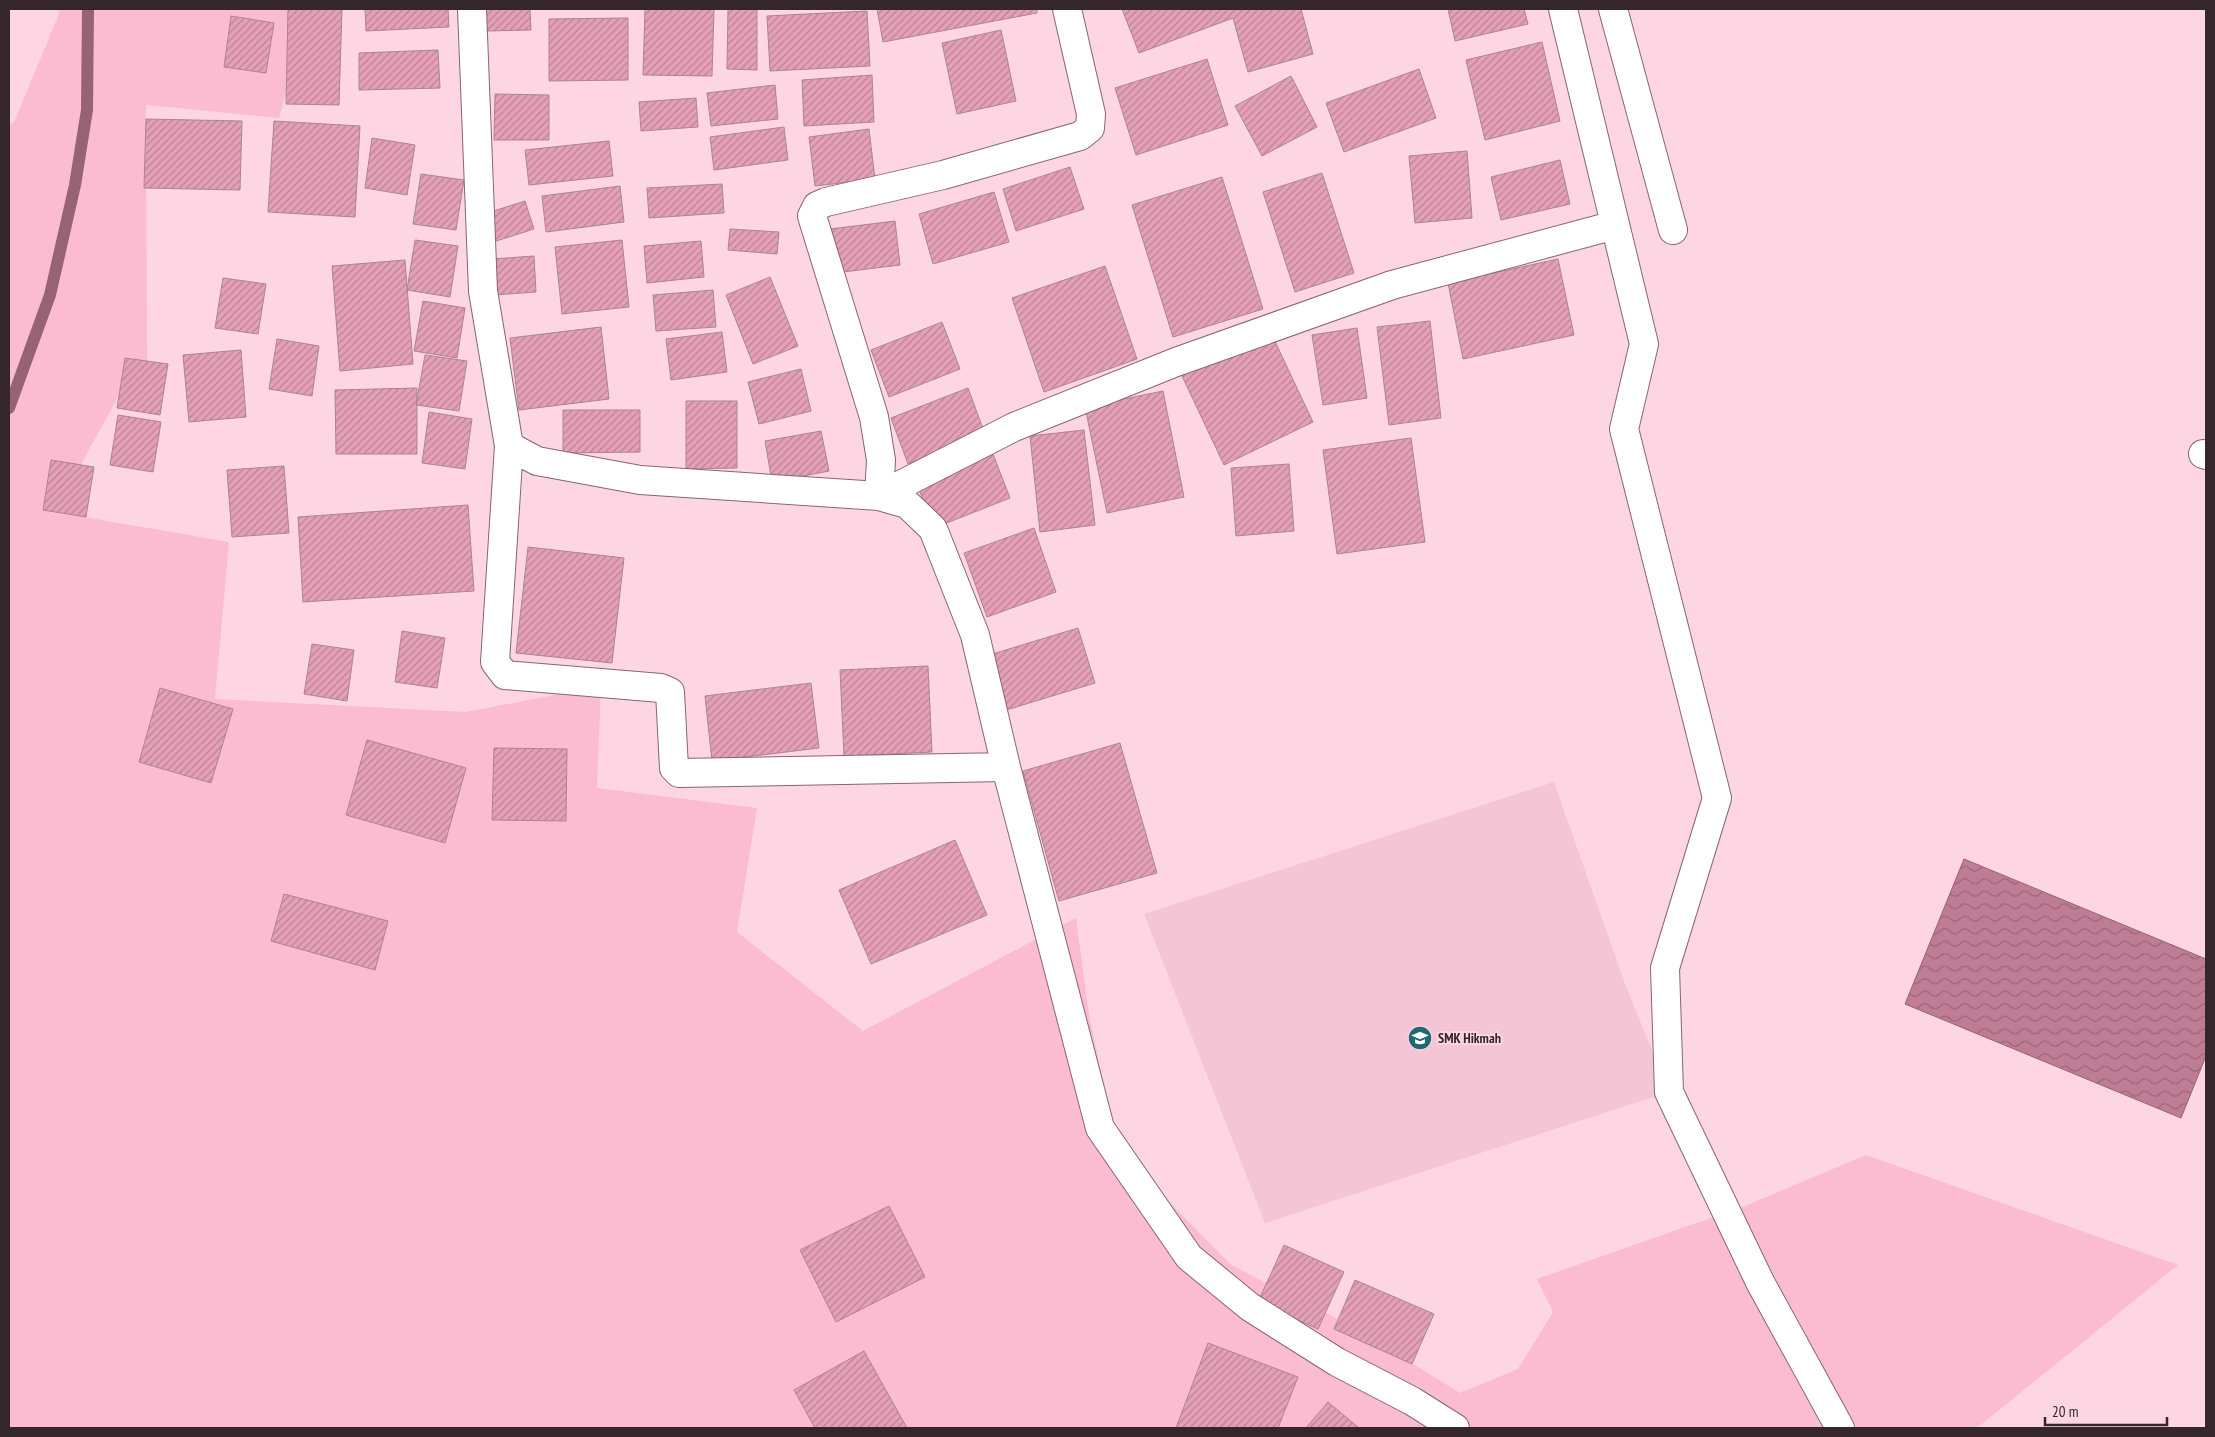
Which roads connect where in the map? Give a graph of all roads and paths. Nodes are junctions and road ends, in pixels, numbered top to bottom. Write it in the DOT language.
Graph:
graph roads {
  1 [pos="472,9"];
  2 [pos="1067,9"];
  3 [pos="1563,9"];
  4 [pos="1613,9"];
  5 [pos="1615,225"];
  6 [pos="1673,230"];
  7 [pos="509,446"];
  8 [pos="879,496"];
  9 [pos="1006,767"];
  10 [pos="1455,1428"];
  11 [pos="1840,1428"];
  1 -- 7 [label="street"];
  2 -- 8 [label="street"];
  3 -- 5 [label="street"];
  4 -- 6 [label="street"];
  5 -- 8 [label="street"];
  5 -- 11 [label="street"];
  7 -- 8 [label="street"];
  7 -- 9 [label="street"];
  8 -- 9 [label="street"];
  9 -- 10 [label="street"];
}
